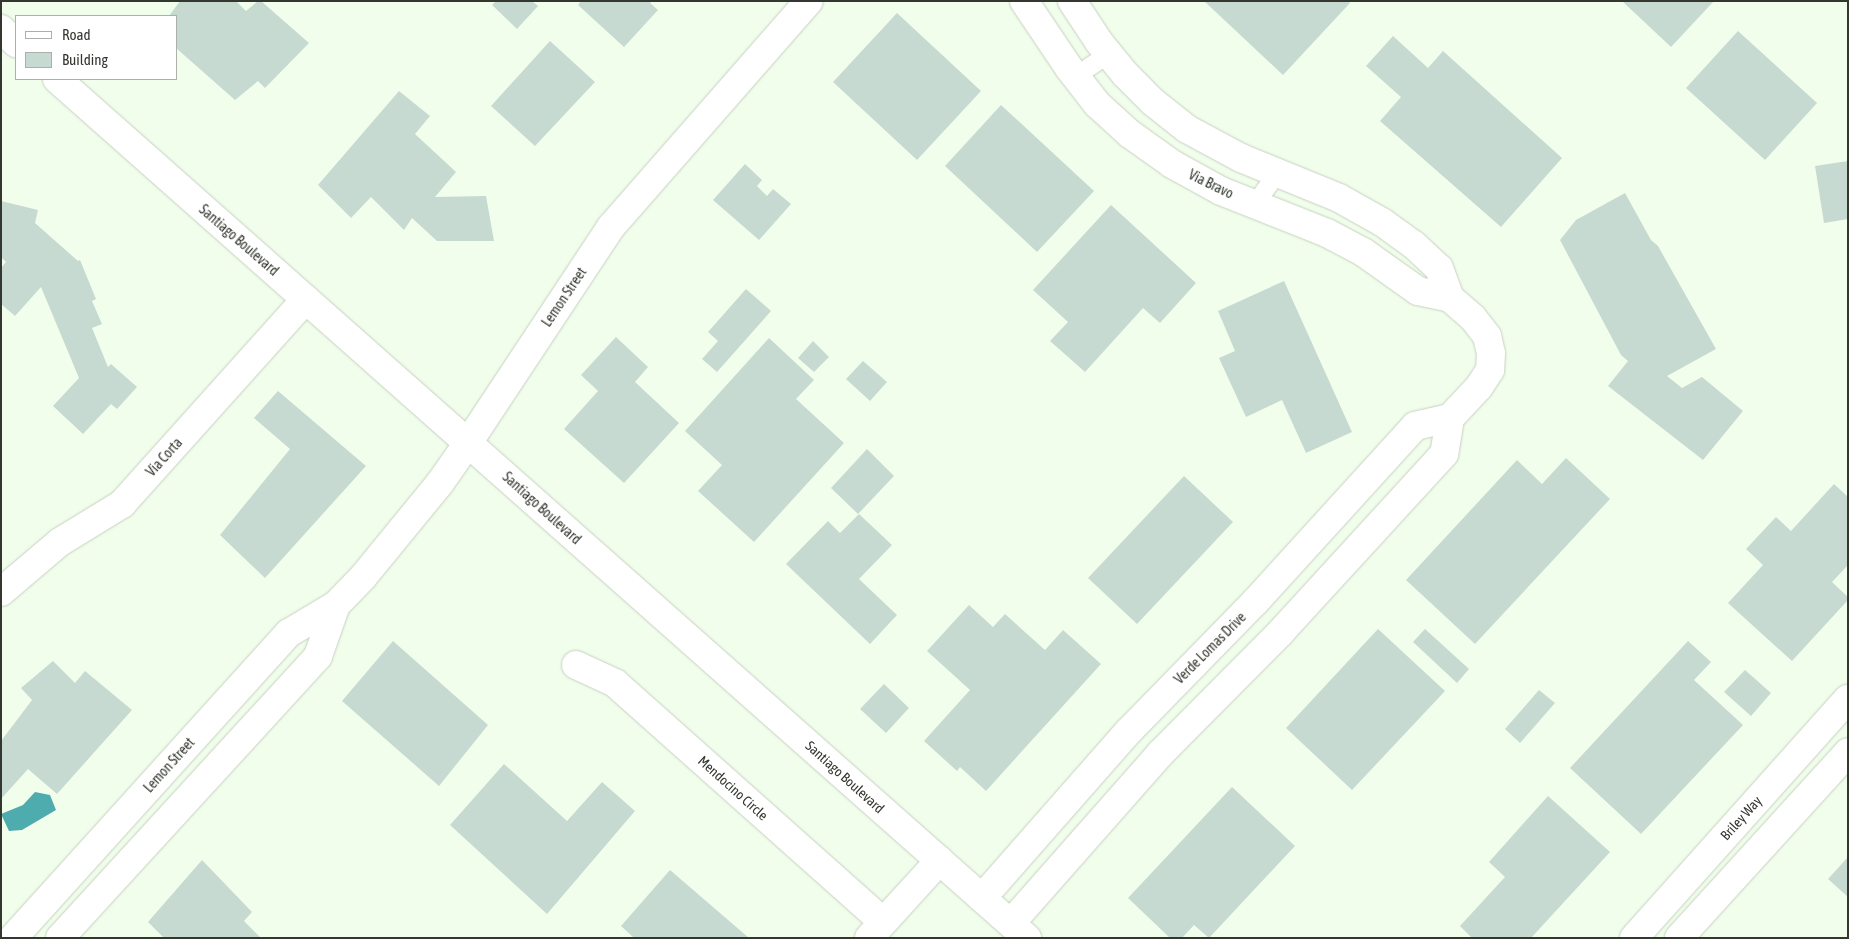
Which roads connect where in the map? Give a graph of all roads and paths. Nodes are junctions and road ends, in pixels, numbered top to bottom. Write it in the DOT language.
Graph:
graph roads {
  1 [pos="808,1"];
  2 [pos="1024,1"];
  3 [pos="1072,1"];
  4 [pos="1,30"];
  5 [pos="15,42"];
  6 [pos="1109,54"];
  7 [pos="1076,76"];
  8 [pos="58,80"];
  9 [pos="1278,172"];
  10 [pos="1255,204"];
  11 [pos="1450,298"];
  12 [pos="306,299"];
  13 [pos="1450,418"];
  14 [pos="468,443"];
  15 [pos="1,592"];
  16 [pos="336,605"];
  17 [pos="576,665"];
  18 [pos="1848,699"];
  19 [pos="1848,752"];
  20 [pos="1723,838"];
  21 [pos="940,860"];
  22 [pos="1749,860"];
  23 [pos="982,898"];
  24 [pos="876,930"];
  25 [pos="1019,931"];
  26 [pos="13,938"];
  27 [pos="60,938"];
  28 [pos="1634,938"];
  29 [pos="1678,938"];
  1 -- 14 [label="street, Lemon Street"];
  2 -- 7 [label="street, Via Bravo"];
  3 -- 6 [label="street"];
  4 -- 5 [label="street"];
  6 -- 7 [label="lane"];
  6 -- 9 [label="street"];
  7 -- 10 [label="street, Via Bravo"];
  8 -- 12 [label="street, Santiago Boulevard"];
  9 -- 10 [label="lane"];
  9 -- 11 [label="street"];
  10 -- 11 [label="street, Via Bravo"];
  11 -- 13 [label="street"];
  12 -- 14 [label="street, Santiago Boulevard"];
  12 -- 15 [label="street, Via Corta"];
  13 -- 23 [label="street, Verde Lomas Drive"];
  13 -- 25 [label="street"];
  14 -- 16 [label="street, Lemon Street"];
  14 -- 21 [label="street, Santiago Boulevard"];
  16 -- 26 [label="street, Lemon Street"];
  16 -- 27 [label="street, Lemon Street"];
  17 -- 24 [label="street, Mendocino Circle"];
  18 -- 20 [label="street, Briley Way"];
  19 -- 22 [label="street"];
  20 -- 22 [label="street"];
  20 -- 28 [label="street, Briley Way"];
  21 -- 23 [label="street, Santiago Boulevard"];
  21 -- 24 [label="street"];
  22 -- 29 [label="street"];
  23 -- 25 [label="street, Santiago Boulevard"];
}
